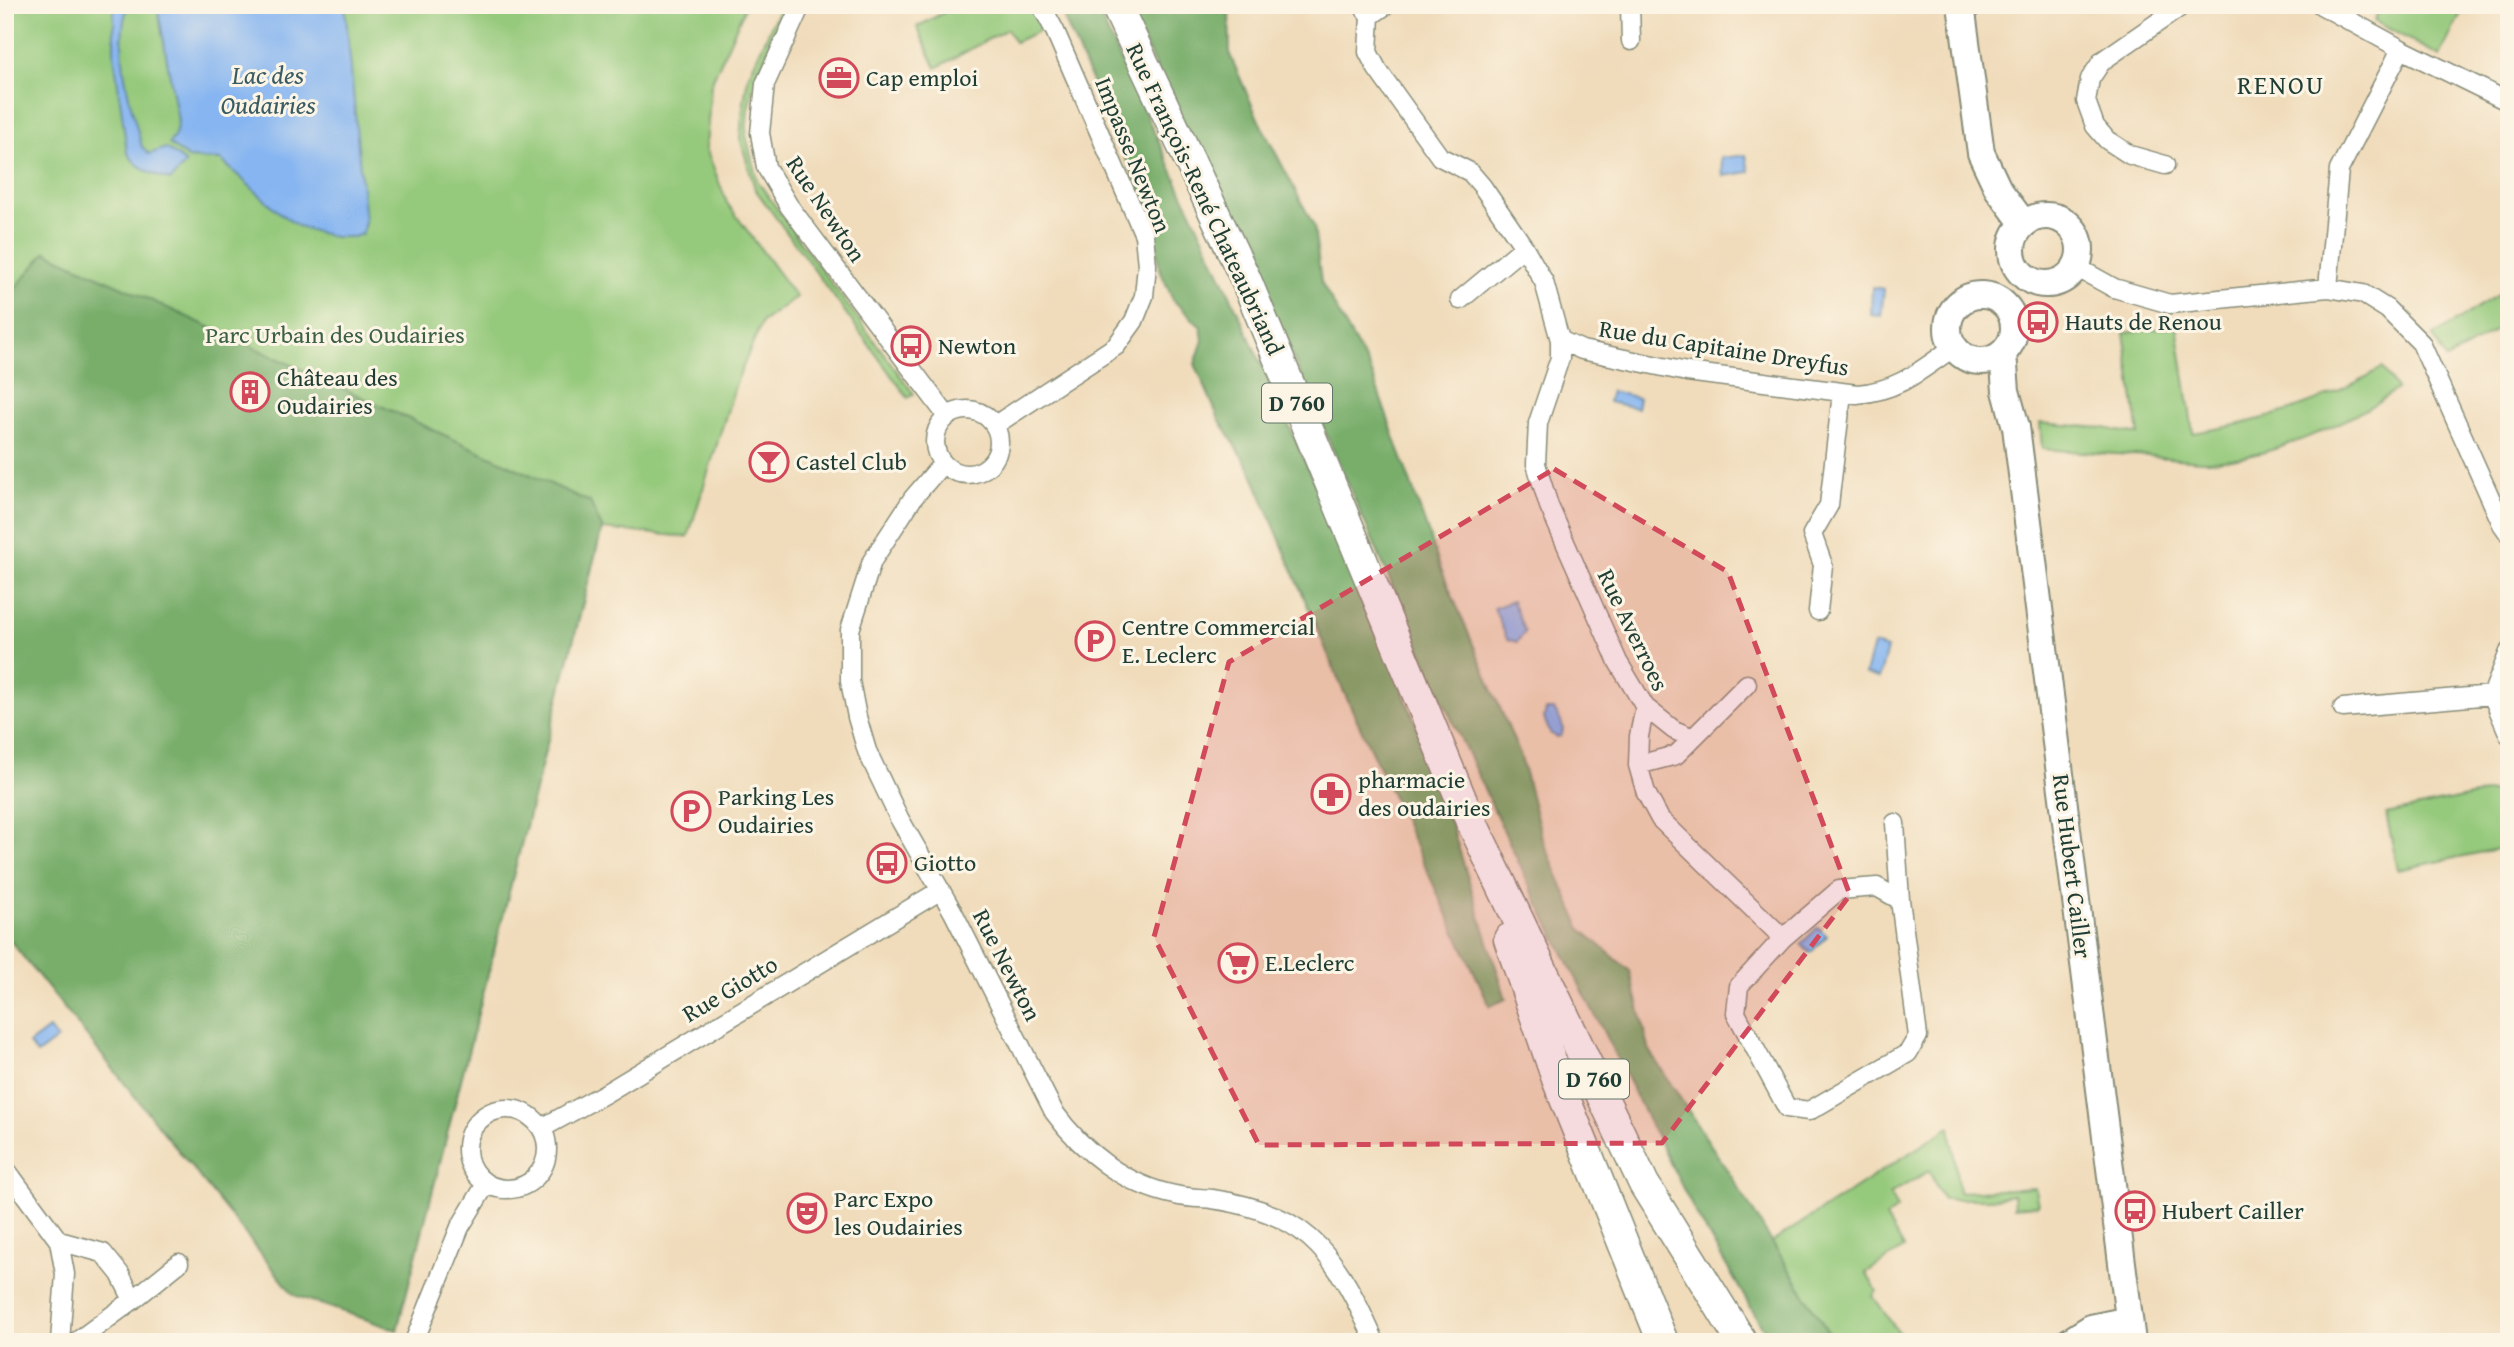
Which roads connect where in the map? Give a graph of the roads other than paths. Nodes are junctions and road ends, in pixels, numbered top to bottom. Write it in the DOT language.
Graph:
graph roads {
  1 [pos="801,5"];
  2 [pos="1041,5"];
  3 [pos="1116,5"];
  4 [pos="1386,5"];
  5 [pos="1630,5"];
  6 [pos="1961,5"];
  7 [pos="2183,5"];
  8 [pos="2321,5"];
  9 [pos="1366,11"];
  10 [pos="1631,41"];
  11 [pos="2401,49"];
  12 [pos="2509,102"];
  13 [pos="2165,166"];
  14 [pos="2024,225"];
  15 [pos="1524,247"];
  16 [pos="2012,253"];
  17 [pos="2076,267"];
  18 [pos="2041,285"];
  19 [pos="2328,288"];
  20 [pos="1982,294"];
  21 [pos="1460,300"];
  22 [pos="2014,321"];
  23 [pos="1560,340"];
  24 [pos="1954,347"];
  25 [pos="1991,357"];
  26 [pos="1842,393"];
  27 [pos="947,416"];
  28 [pos="995,425"];
  29 [pos="943,463"];
  30 [pos="2509,534"];
  31 [pos="1818,611"];
  32 [pos="2509,652"];
  33 [pos="1747,684"];
  34 [pos="2492,695"];
  35 [pos="1645,707"];
  36 [pos="2343,708"];
  37 [pos="2509,735"];
  38 [pos="1693,738"];
  39 [pos="1637,765"];
  40 [pos="1464,806"];
  41 [pos="1895,823"];
  42 [pos="941,890"];
  43 [pos="1900,901"];
  44 [pos="1783,938"];
  45 [pos="542,1128"];
  46 [pos="5,1168"];
  47 [pos="486,1184"];
  48 [pos="59,1241"];
  49 [pos="179,1263"];
  50 [pos="134,1300"];
  51 [pos="2130,1331"];
  52 [pos="60,1342"];
  53 [pos="76,1342"];
  54 [pos="414,1342"];
  55 [pos="1375,1342"];
  56 [pos="1663,1342"];
  57 [pos="1742,1342"];
  58 [pos="2069,1342"];
  1 -- 27 [label="street, Rue Newton"];
  2 -- 28 [label="street, Impasse Newton"];
  3 -- 40 [label="main road, Rue François-René Chateaubriand / D 760"];
  4 -- 9 [label="street"];
  5 -- 10 [label="street"];
  6 -- 14 [label="street"];
  7 -- 13 [label="street"];
  8 -- 11 [label="street"];
  9 -- 15 [label="street"];
  11 -- 12 [label="street"];
  11 -- 19 [label="street"];
  14 -- 16 [label="street"];
  14 -- 17 [label="street"];
  15 -- 21 [label="street"];
  15 -- 23 [label="street"];
  16 -- 18 [label="street"];
  16 -- 20 [label="street"];
  17 -- 18 [label="street"];
  17 -- 19 [label="street"];
  18 -- 22 [label="street"];
  19 -- 30 [label="street"];
  20 -- 22 [label="street"];
  20 -- 24 [label="street"];
  22 -- 25 [label="street"];
  23 -- 26 [label="street, Rue du Capitaine Dreyfus"];
  23 -- 35 [label="street, Rue Averroes"];
  24 -- 25 [label="street"];
  24 -- 26 [label="street, Rue du Capitaine Dreyfus"];
  25 -- 51 [label="street, Rue Hubert Cailler"];
  26 -- 31 [label="street"];
  27 -- 28 [label="street"];
  27 -- 29 [label="street"];
  28 -- 29 [label="street"];
  29 -- 42 [label="street, Rue Newton"];
  32 -- 34 [label="street"];
  33 -- 38 [label="street"];
  34 -- 36 [label="street"];
  34 -- 37 [label="street"];
  35 -- 38 [label="street"];
  35 -- 39 [label="street, Rue Averroes"];
  38 -- 39 [label="street"];
  39 -- 44 [label="street, Rue Averroes"];
  40 -- 56 [label="main road"];
  40 -- 57 [label="main road, Rue François-René Chateaubriand / D 760"];
  41 -- 43 [label="street"];
  42 -- 45 [label="street, Rue Giotto"];
  42 -- 55 [label="street, Rue Newton"];
  43 -- 44 [label="street"];
  43 -- 44 [label="street"];
  45 -- 47 [label="street"];
  45 -- 47 [label="street"];
  46 -- 48 [label="street"];
  47 -- 54 [label="street"];
  48 -- 50 [label="street"];
  48 -- 52 [label="street"];
  49 -- 50 [label="street"];
  50 -- 53 [label="street"];
  51 -- 58 [label="street"];
}
